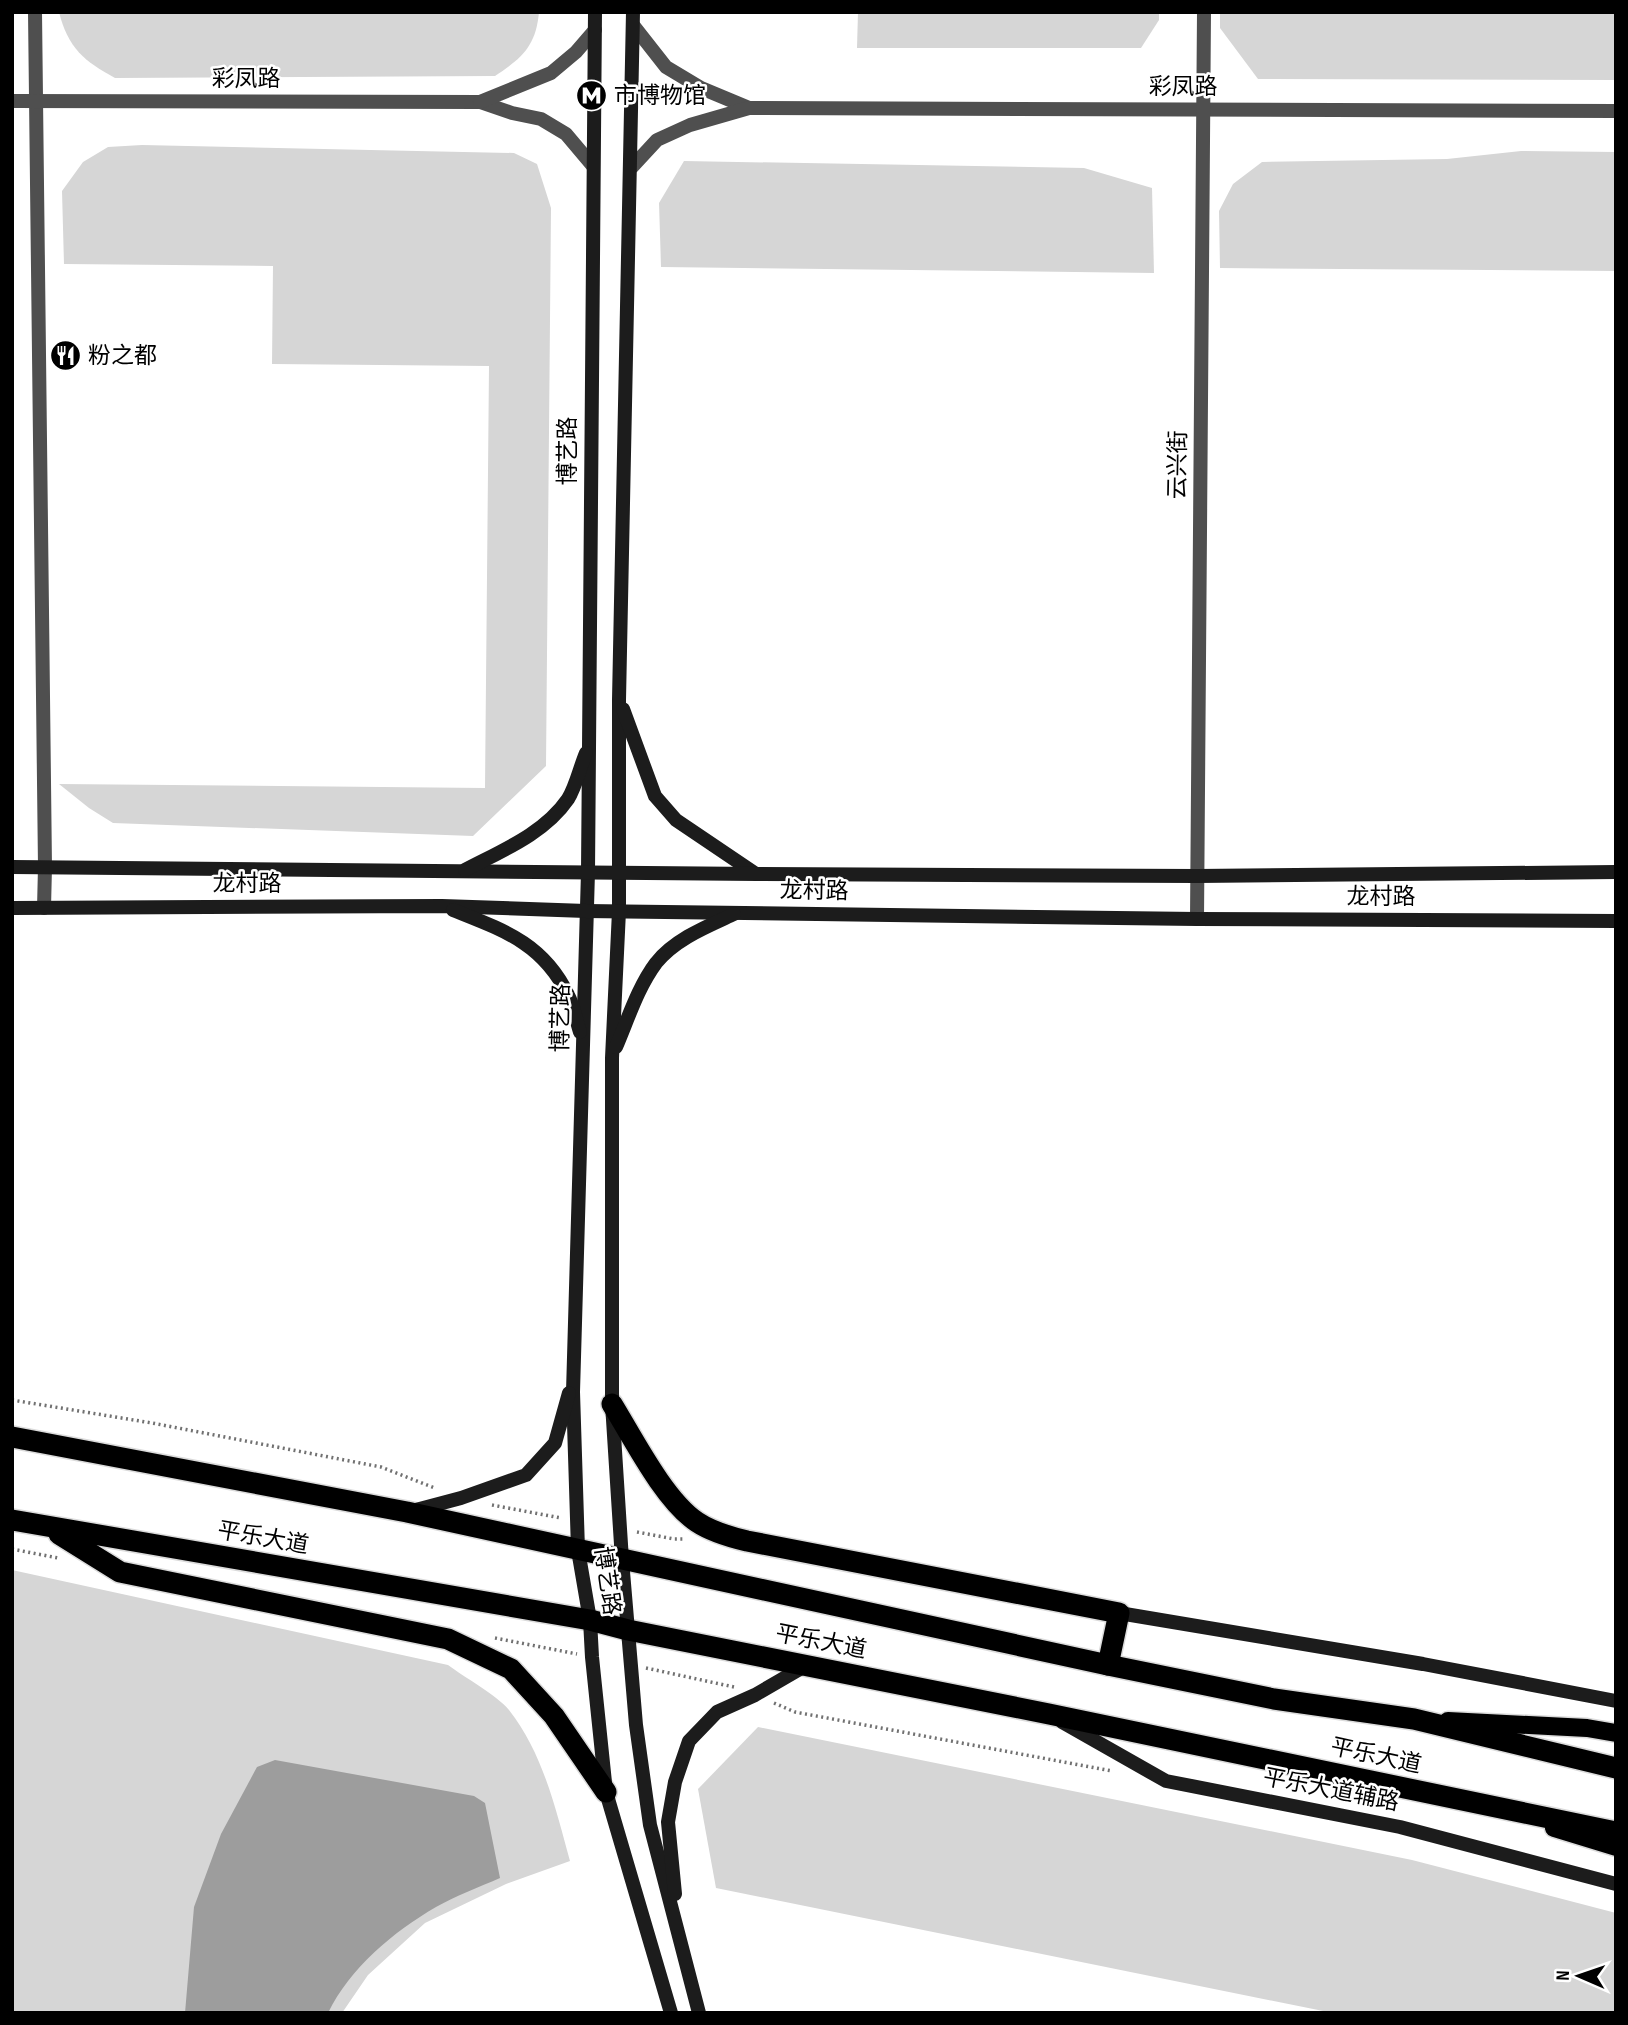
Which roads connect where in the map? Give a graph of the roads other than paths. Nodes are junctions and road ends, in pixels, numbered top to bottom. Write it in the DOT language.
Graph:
graph roads {
  1 [pos="35,12"];
  2 [pos="595,12"];
  3 [pos="1204,12"];
  4 [pos="633,19"];
  5 [pos="594,30"];
  6 [pos="12,101"];
  7 [pos="36,101"];
  8 [pos="481,102"];
  9 [pos="749,108"];
  10 [pos="1204,110"];
  11 [pos="1616,111"];
  12 [pos="593,166"];
  13 [pos="632,167"];
  14 [pos="619,700"];
  15 [pos="589,745"];
  16 [pos="12,867"];
  17 [pos="45,867"];
  18 [pos="462,871"];
  19 [pos="587,872"];
  20 [pos="1616,872"];
  21 [pos="619,873"];
  22 [pos="757,874"];
  23 [pos="1197,876"];
  24 [pos="442,906"];
  25 [pos="12,908"];
  26 [pos="44,908"];
  27 [pos="586,911"];
  28 [pos="619,911"];
  29 [pos="738,912"];
  30 [pos="1197,919"];
  31 [pos="1616,921"];
  32 [pos="584,1043"];
  33 [pos="612,1058"];
  34 [pos="573,1378"];
  35 [pos="612,1404"];
  36 [pos="12,1437"];
  37 [pos="407,1512"];
  38 [pos="12,1520"];
  39 [pos="49,1528"];
  40 [pos="578,1549"];
  41 [pos="622,1560"];
  42 [pos="1119,1613"];
  43 [pos="590,1620"];
  44 [pos="628,1630"];
  45 [pos="1108,1665"];
  46 [pos="805,1666"];
  47 [pos="1616,1701"];
  48 [pos="1049,1714"];
  49 [pos="1414,1719"];
  50 [pos="1616,1733"];
  51 [pos="1616,1768"];
  52 [pos="606,1792"];
  53 [pos="1480,1805"];
  54 [pos="1616,1832"];
  55 [pos="1616,1847"];
  56 [pos="1616,1884"];
  57 [pos="679,1937"];
  58 [pos="671,2013"];
  59 [pos="699,2013"];
  1 -- 7 [label="street"];
  2 -- 5 [label="main road, 博艺路"];
  3 -- 10 [label="street, 云兴街"];
  4 -- 9 [label="street, 彩凤路"];
  4 -- 13 [label="main road, 博艺路"];
  5 -- 8 [label="street"];
  5 -- 12 [label="main road, 博艺路"];
  6 -- 7 [label="street, 彩凤路"];
  7 -- 8 [label="street, 彩凤路"];
  7 -- 17 [label="street"];
  8 -- 12 [label="street"];
  9 -- 10 [label="street, 彩凤路"];
  9 -- 13 [label="street, 彩凤路"];
  10 -- 11 [label="street, 彩凤路"];
  10 -- 23 [label="street, 云兴街"];
  12 -- 15 [label="main road, 博艺路"];
  13 -- 14 [label="main road, 博艺路"];
  14 -- 21 [label="main road, 博艺路"];
  14 -- 22 [label="main road"];
  15 -- 18 [label="main road"];
  15 -- 19 [label="main road, 博艺路"];
  16 -- 17 [label="main road, 龙村路"];
  17 -- 18 [label="main road, 龙村路"];
  17 -- 26 [label="street"];
  18 -- 19 [label="main road, 龙村路"];
  19 -- 21 [label="main road, 龙村路"];
  19 -- 27 [label="main road, 博艺路"];
  20 -- 23 [label="main road, 龙村路"];
  21 -- 22 [label="main road, 龙村路"];
  21 -- 28 [label="main road, 博艺路"];
  22 -- 23 [label="main road, 龙村路"];
  23 -- 30 [label="street, 云兴街"];
  24 -- 26 [label="main road, 龙村路"];
  24 -- 27 [label="main road, 龙村路"];
  24 -- 32 [label="main road"];
  25 -- 26 [label="main road, 龙村路"];
  27 -- 28 [label="main road, 龙村路"];
  27 -- 32 [label="main road, 博艺路"];
  28 -- 29 [label="main road, 龙村路"];
  28 -- 33 [label="main road, 博艺路"];
  29 -- 30 [label="main road, 龙村路"];
  29 -- 33 [label="main road"];
  30 -- 31 [label="main road, 龙村路"];
  32 -- 34 [label="main road, 博艺路"];
  33 -- 35 [label="main road, 博艺路"];
  34 -- 37 [label="main road"];
  34 -- 40 [label="main road, 博艺路"];
  35 -- 41 [label="main road, 博艺路"];
  35 -- 42 [label="highway"];
  36 -- 37 [label="highway"];
  37 -- 40 [label="highway"];
  38 -- 39 [label="highway, 平乐大道"];
  39 -- 43 [label="highway, 平乐大道"];
  39 -- 52 [label="highway"];
  40 -- 41 [label="highway"];
  40 -- 43 [label="main road, 博艺路"];
  41 -- 44 [label="main road, 博艺路"];
  41 -- 45 [label="highway"];
  42 -- 45 [label="highway"];
  42 -- 47 [label="main road"];
  43 -- 44 [label="highway, 平乐大道"];
  43 -- 52 [label="main road, 博艺路"];
  44 -- 46 [label="highway, 平乐大道"];
  44 -- 57 [label="main road, 博艺路"];
  45 -- 49 [label="highway"];
  46 -- 48 [label="highway, 平乐大道"];
  46 -- 57 [label="main road"];
  48 -- 53 [label="highway, 平乐大道"];
  48 -- 56 [label="main road, 平乐大道辅路"];
  49 -- 50 [label="main road"];
  49 -- 51 [label="highway"];
  52 -- 58 [label="main road, 博艺路"];
  53 -- 54 [label="highway, 平乐大道"];
  53 -- 55 [label="main road"];
  57 -- 59 [label="main road, 博艺路"];
}
